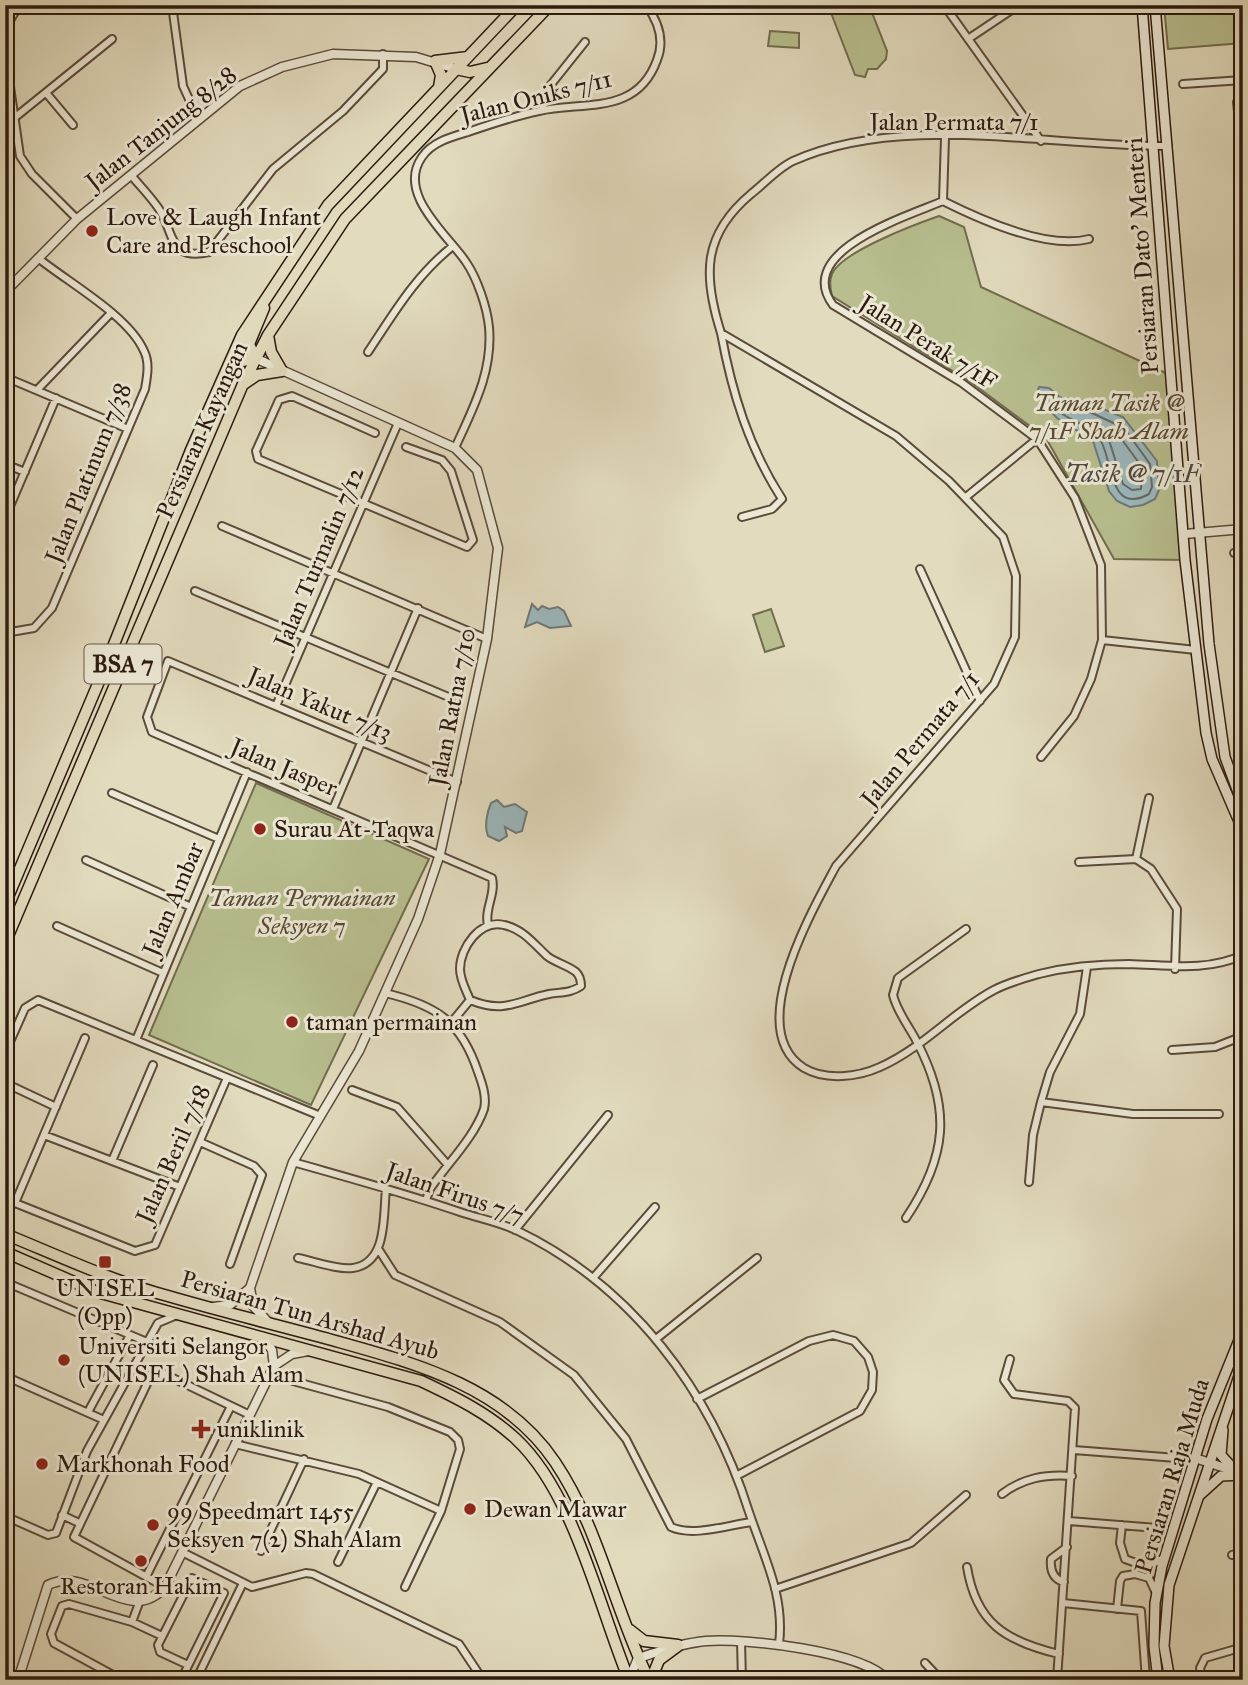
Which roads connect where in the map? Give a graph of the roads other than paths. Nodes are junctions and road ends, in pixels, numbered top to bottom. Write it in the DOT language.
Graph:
graph roads {
  1 [pos="19,5"];
  2 [pos="172,5"];
  3 [pos="517,5"];
  4 [pos="550,5"];
  5 [pos="646,5"];
  6 [pos="944,5"];
  7 [pos="1030,5"];
  8 [pos="1037,5"];
  9 [pos="1142,5"];
  10 [pos="1155,5"];
  11 [pos="1094,9"];
  12 [pos="5,29"];
  13 [pos="112,39"];
  14 [pos="968,39"];
  15 [pos="585,42"];
  16 [pos="5,52"];
  17 [pos="383,54"];
  18 [pos="469,57"];
  19 [pos="435,61"];
  20 [pos="488,68"];
  21 [pos="456,69"];
  22 [pos="1243,80"];
  23 [pos="1183,84"];
  24 [pos="439,88"];
  25 [pos="47,94"];
  26 [pos="1241,98"];
  27 [pos="542,110"];
  28 [pos="198,118"];
  29 [pos="13,119"];
  30 [pos="73,125"];
  31 [pos="945,137"];
  32 [pos="1041,141"];
  33 [pos="1154,146"];
  34 [pos="1168,146"];
  35 [pos="1243,158"];
  36 [pos="131,175"];
  37 [pos="943,201"];
  38 [pos="77,219"];
  39 [pos="1089,239"];
  40 [pos="453,246"];
  41 [pos="38,258"];
  42 [pos="271,289"];
  43 [pos="5,292"];
  44 [pos="110,314"];
  45 [pos="721,333"];
  46 [pos="268,335"];
  47 [pos="368,352"];
  48 [pos="255,358"];
  49 [pos="282,371"];
  50 [pos="226,373"];
  51 [pos="5,377"];
  52 [pos="243,384"];
  53 [pos="37,390"];
  54 [pos="56,398"];
  55 [pos="398,423"];
  56 [pos="128,429"];
  57 [pos="375,433"];
  58 [pos="1037,439"];
  59 [pos="406,447"];
  60 [pos="455,448"];
  61 [pos="5,464"];
  62 [pos="24,472"];
  63 [pos="966,497"];
  64 [pos="363,503"];
  65 [pos="742,517"];
  66 [pos="5,518"];
  67 [pos="222,526"];
  68 [pos="1243,529"];
  69 [pos="1200,532"];
  70 [pos="1185,534"];
  71 [pos="1243,552"];
  72 [pos="1234,553"];
  73 [pos="920,569"];
  74 [pos="334,572"];
  75 [pos="195,591"];
  76 [pos="418,608"];
  77 [pos="5,633"];
  78 [pos="306,636"];
  79 [pos="487,639"];
  80 [pos="1102,640"];
  81 [pos="1196,650"];
  82 [pos="391,672"];
  83 [pos="450,698"];
  84 [pos="980,701"];
  85 [pos="276,706"];
  86 [pos="152,732"];
  87 [pos="362,742"];
  88 [pos="1041,757"];
  89 [pos="247,772"];
  90 [pos="457,783"];
  91 [pos="112,793"];
  92 [pos="1149,798"];
  93 [pos="1243,806"];
  94 [pos="333,809"];
  95 [pos="1243,831"];
  96 [pos="219,839"];
  97 [pos="440,854"];
  98 [pos="1136,859"];
  99 [pos="86,860"];
  100 [pos="1079,862"];
  101 [pos="8,891"];
  102 [pos="5,904"];
  103 [pos="191,907"];
  104 [pos="57,926"];
  105 [pos="488,926"];
  106 [pos="966,929"];
  107 [pos="5,943"];
  108 [pos="1243,955"];
  109 [pos="1087,967"];
  110 [pos="1175,969"];
  111 [pos="163,972"];
  112 [pos="385,993"];
  113 [pos="470,1000"];
  114 [pos="451,1023"];
  115 [pos="1243,1036"];
  116 [pos="85,1038"];
  117 [pos="136,1040"];
  118 [pos="918,1044"];
  119 [pos="1172,1050"];
  120 [pos="5,1054"];
  121 [pos="153,1065"];
  122 [pos="227,1078"];
  123 [pos="5,1083"];
  124 [pos="352,1090"];
  125 [pos="1041,1102"];
  126 [pos="56,1107"];
  127 [pos="1219,1114"];
  128 [pos="318,1115"];
  129 [pos="608,1115"];
  130 [pos="44,1135"];
  131 [pos="200,1142"];
  132 [pos="112,1161"];
  133 [pos="293,1162"];
  134 [pos="447,1164"];
  135 [pos="1029,1182"];
  136 [pos="180,1187"];
  137 [pos="386,1189"];
  138 [pos="5,1199"];
  139 [pos="425,1200"];
  140 [pos="15,1203"];
  141 [pos="655,1207"];
  142 [pos="906,1218"];
  143 [pos="515,1230"];
  144 [pos="5,1234"];
  145 [pos="379,1250"];
  146 [pos="5,1252"];
  147 [pos="298,1258"];
  148 [pos="757,1258"];
  149 [pos="230,1264"];
  150 [pos="594,1277"];
  151 [pos="5,1282"];
  152 [pos="250,1288"];
  153 [pos="149,1307"];
  154 [pos="212,1307"];
  155 [pos="177,1315"];
  156 [pos="158,1323"];
  157 [pos="270,1323"];
  158 [pos="1243,1330"];
  159 [pos="130,1335"];
  160 [pos="263,1338"];
  161 [pos="656,1339"];
  162 [pos="147,1342"];
  163 [pos="314,1351"];
  164 [pos="1010,1359"];
  165 [pos="1243,1364"];
  166 [pos="274,1366"];
  167 [pos="5,1376"];
  168 [pos="293,1381"];
  169 [pos="698,1399"];
  170 [pos="1227,1404"];
  171 [pos="231,1406"];
  172 [pos="88,1412"];
  173 [pos="250,1415"];
  174 [pos="104,1420"];
  175 [pos="235,1444"];
  176 [pos="1074,1450"];
  177 [pos="1177,1458"];
  178 [pos="1195,1458"];
  179 [pos="304,1459"];
  180 [pos="1207,1463"];
  181 [pos="1243,1474"];
  182 [pos="738,1475"];
  183 [pos="1072,1476"];
  184 [pos="377,1482"];
  185 [pos="1002,1494"];
  186 [pos="966,1495"];
  187 [pos="1196,1500"];
  188 [pos="441,1511"];
  189 [pos="62,1515"];
  190 [pos="5,1516"];
  191 [pos="1069,1521"];
  192 [pos="79,1522"];
  193 [pos="752,1522"];
  194 [pos="1122,1525"];
  195 [pos="1157,1528"];
  196 [pos="1067,1547"];
  197 [pos="261,1551"];
  198 [pos="182,1552"];
  199 [pos="1243,1552"];
  200 [pos="1231,1555"];
  201 [pos="1164,1558"];
  202 [pos="338,1562"];
  203 [pos="967,1567"];
  204 [pos="146,1577"];
  205 [pos="1064,1582"];
  206 [pos="243,1584"];
  207 [pos="165,1587"];
  208 [pos="405,1587"];
  209 [pos="775,1589"];
  210 [pos="1156,1596"];
  211 [pos="139,1603"];
  212 [pos="1063,1603"];
  213 [pos="1117,1609"];
  214 [pos="132,1622"];
  215 [pos="627,1627"];
  216 [pos="162,1636"];
  217 [pos="741,1642"];
  218 [pos="779,1644"];
  219 [pos="678,1646"];
  220 [pos="1243,1647"];
  221 [pos="1059,1654"];
  222 [pos="638,1658"];
  223 [pos="926,1663"];
  224 [pos="188,1665"];
  225 [pos="1057,1678"];
  226 [pos="18,1680"];
  227 [pos="122,1680"];
  228 [pos="181,1680"];
  229 [pos="196,1680"];
  230 [pos="483,1680"];
  231 [pos="632,1680"];
  232 [pos="650,1680"];
  233 [pos="742,1680"];
  234 [pos="888,1680"];
  235 [pos="941,1680"];
  236 [pos="1103,1680"];
  237 [pos="1146,1680"];
  238 [pos="1158,1680"];
  239 [pos="1170,1680"];
  240 [pos="1202,1680"];
  1 -- 12 [label="street"];
  2 -- 28 [label="street"];
  3 -- 18 [label="main road, Persiaran Kayangan / BSA 7"];
  4 -- 20 [label="main road, Persiaran Kayangan / BSA 7"];
  5 -- 27 [label="street, Jalan Oniks 7/11"];
  6 -- 14 [label="street"];
  7 -- 14 [label="street"];
  8 -- 11 [label="street"];
  9 -- 33 [label="main road, Persiaran Dato' Menteri"];
  10 -- 34 [label="main road, Persiaran Dato' Menteri"];
  13 -- 25 [label="street"];
  14 -- 32 [label="street"];
  15 -- 27 [label="street"];
  16 -- 29 [label="street"];
  17 -- 19 [label="street, Jalan Tanjung 8/28"];
  17 -- 28 [label="street, Jalan Tanjung 8/28"];
  17 -- 36 [label="street"];
  18 -- 19 [label="main road"];
  18 -- 21 [label="main road, Persiaran Kayangan / BSA 7"];
  19 -- 21 [label="street, Jalan Tanjung 8/28"];
  19 -- 24 [label="main road"];
  20 -- 21 [label="main road"];
  20 -- 46 [label="main road, Persiaran Kayangan / BSA 7"];
  21 -- 24 [label="main road, Persiaran Kayangan / BSA 7"];
  22 -- 23 [label="street"];
  24 -- 42 [label="main road, Persiaran Kayangan / BSA 7"];
  25 -- 29 [label="street"];
  25 -- 30 [label="street"];
  26 -- 35 [label="street"];
  27 -- 40 [label="street, Jalan Oniks 7/11"];
  28 -- 36 [label="street, Jalan Tanjung 8/28"];
  29 -- 38 [label="street"];
  31 -- 32 [label="street, Jalan Permata 7/1"];
  31 -- 37 [label="street"];
  31 -- 45 [label="street, Jalan Permata 7/1"];
  32 -- 33 [label="street, Jalan Permata 7/1"];
  33 -- 34 [label="street, Jalan Permata 7/1"];
  33 -- 70 [label="main road, Persiaran Dato' Menteri"];
  34 -- 69 [label="main road, Persiaran Dato' Menteri"];
  36 -- 38 [label="street, Jalan Tanjung 8/28"];
  37 -- 39 [label="street"];
  37 -- 58 [label="street, Jalan Perak 7/1F"];
  38 -- 41 [label="street, Jalan Tanjung 8/28"];
  40 -- 47 [label="street"];
  40 -- 60 [label="street, Jalan Oniks 7/11"];
  41 -- 43 [label="street, Jalan Tanjung 8/28"];
  41 -- 44 [label="street, Jalan Platinum 7/38"];
  42 -- 48 [label="main road"];
  42 -- 50 [label="main road, Persiaran Kayangan / BSA 7"];
  44 -- 53 [label="street"];
  44 -- 56 [label="street, Jalan Platinum 7/38"];
  45 -- 63 [label="street, Jalan Permata 7/1"];
  45 -- 65 [label="street"];
  46 -- 48 [label="main road, Persiaran Kayangan / BSA 7"];
  46 -- 49 [label="main road"];
  48 -- 49 [label="street, Jalan Ratna 7/10"];
  48 -- 50 [label="main road"];
  48 -- 52 [label="main road, Persiaran Kayangan / BSA 7"];
  49 -- 52 [label="main road"];
  49 -- 55 [label="street, Jalan Ratna 7/10"];
  50 -- 101 [label="main road, Persiaran Kayangan / BSA 7"];
  51 -- 53 [label="street"];
  52 -- 107 [label="main road, Persiaran Kayangan / BSA 7"];
  53 -- 54 [label="street"];
  54 -- 56 [label="street"];
  54 -- 62 [label="street"];
  55 -- 60 [label="street, Jalan Ratna 7/10"];
  55 -- 64 [label="street, Jalan Turmalin 7/12"];
  56 -- 77 [label="street, Jalan Platinum 7/38"];
  57 -- 64 [label="street"];
  58 -- 63 [label="street"];
  58 -- 80 [label="street, Jalan Perak 7/1F"];
  59 -- 64 [label="street"];
  60 -- 79 [label="street, Jalan Ratna 7/10"];
  61 -- 62 [label="street"];
  62 -- 66 [label="street"];
  63 -- 84 [label="street, Jalan Permata 7/1"];
  64 -- 74 [label="street, Jalan Turmalin 7/12"];
  67 -- 74 [label="street"];
  68 -- 69 [label="street"];
  69 -- 70 [label="street"];
  69 -- 93 [label="main road, Persiaran Dato' Menteri"];
  70 -- 81 [label="main road, Persiaran Dato' Menteri"];
  71 -- 72 [label="street"];
  73 -- 84 [label="street"];
  74 -- 76 [label="street"];
  74 -- 78 [label="street, Jalan Turmalin 7/12"];
  75 -- 78 [label="street"];
  76 -- 79 [label="street"];
  76 -- 82 [label="street"];
  78 -- 82 [label="street"];
  78 -- 85 [label="street, Jalan Turmalin 7/12"];
  79 -- 90 [label="street, Jalan Ratna 7/10"];
  80 -- 81 [label="street"];
  80 -- 88 [label="street, Jalan Perak 7/1F"];
  81 -- 95 [label="main road, Persiaran Dato' Menteri"];
  82 -- 83 [label="street"];
  82 -- 87 [label="street"];
  84 -- 118 [label="street, Jalan Permata 7/1"];
  85 -- 86 [label="street, Jalan Yakut 7/13"];
  85 -- 87 [label="street, Jalan Yakut 7/13"];
  86 -- 89 [label="street, Jalan Jasper"];
  87 -- 90 [label="street, Jalan Yakut 7/13"];
  87 -- 94 [label="street"];
  89 -- 94 [label="street, Jalan Jasper"];
  89 -- 96 [label="street, Jalan Ambar"];
  90 -- 97 [label="street, Jalan Ratna 7/10"];
  91 -- 96 [label="street"];
  92 -- 98 [label="street"];
  94 -- 97 [label="street, Jalan Jasper"];
  96 -- 103 [label="street, Jalan Ambar"];
  97 -- 105 [label="street, Jalan Jasper"];
  97 -- 112 [label="street, Jalan Ratna 7/10"];
  98 -- 100 [label="street"];
  98 -- 110 [label="street"];
  99 -- 103 [label="street"];
  101 -- 102 [label="main road, Persiaran Kayangan / BSA 7"];
  103 -- 111 [label="street, Jalan Ambar"];
  104 -- 111 [label="street"];
  105 -- 113 [label="street"];
  105 -- 113 [label="street"];
  106 -- 118 [label="street"];
  108 -- 110 [label="street, Jalan Permata 7/1"];
  109 -- 110 [label="street, Jalan Permata 7/1"];
  109 -- 118 [label="street, Jalan Permata 7/1"];
  109 -- 125 [label="street"];
  111 -- 117 [label="street, Jalan Ambar"];
  112 -- 114 [label="street"];
  112 -- 128 [label="street, Jalan Ratna 7/10"];
  113 -- 114 [label="street"];
  114 -- 134 [label="street"];
  115 -- 119 [label="street"];
  116 -- 126 [label="street"];
  117 -- 120 [label="street"];
  117 -- 122 [label="street"];
  118 -- 142 [label="street"];
  121 -- 132 [label="street"];
  122 -- 128 [label="street"];
  122 -- 131 [label="street, Jalan Beril 7/18"];
  123 -- 126 [label="street"];
  124 -- 134 [label="street"];
  125 -- 127 [label="street"];
  125 -- 135 [label="street"];
  126 -- 130 [label="street"];
  128 -- 133 [label="street, Jalan Ratna 7/10"];
  129 -- 143 [label="street"];
  130 -- 132 [label="street"];
  130 -- 140 [label="street"];
  131 -- 136 [label="street, Jalan Beril 7/18"];
  131 -- 149 [label="street"];
  132 -- 136 [label="street"];
  133 -- 137 [label="street, Jalan Firus 7/7"];
  133 -- 152 [label="street, Jalan Ratna 7/10"];
  134 -- 139 [label="street"];
  136 -- 140 [label="street, Jalan Beril 7/18"];
  137 -- 139 [label="street, Jalan Firus 7/7"];
  137 -- 145 [label="street"];
  138 -- 140 [label="street"];
  139 -- 143 [label="street, Jalan Firus 7/7"];
  141 -- 150 [label="street"];
  143 -- 150 [label="street, Jalan Firus 7/7"];
  144 -- 154 [label="main road, Persiaran Tun Arshad Ayub"];
  145 -- 147 [label="street"];
  145 -- 193 [label="street"];
  146 -- 153 [label="main road, Persiaran Tun Arshad Ayub"];
  148 -- 161 [label="street"];
  150 -- 161 [label="street, Jalan Firus 7/7"];
  151 -- 159 [label="street"];
  152 -- 154 [label="street"];
  152 -- 157 [label="street"];
  153 -- 155 [label="main road, Persiaran Tun Arshad Ayub"];
  153 -- 156 [label="street"];
  154 -- 157 [label="main road, Persiaran Tun Arshad Ayub"];
  155 -- 156 [label="street"];
  155 -- 160 [label="main road, Persiaran Tun Arshad Ayub"];
  156 -- 162 [label="street"];
  157 -- 215 [label="main road, Persiaran Tun Arshad Ayub"];
  158 -- 178 [label="main road, Persiaran Raja Muda"];
  159 -- 162 [label="street"];
  159 -- 172 [label="street"];
  160 -- 163 [label="main road, Persiaran Tun Arshad Ayub"];
  160 -- 166 [label="street"];
  161 -- 169 [label="street, Jalan Firus 7/7"];
  162 -- 174 [label="street"];
  163 -- 166 [label="street"];
  163 -- 231 [label="main road, Persiaran Tun Arshad Ayub"];
  164 -- 176 [label="street"];
  165 -- 170 [label="main road, Persiaran Raja Muda"];
  166 -- 173 [label="street"];
  167 -- 172 [label="street"];
  168 -- 188 [label="street"];
  169 -- 182 [label="street, Jalan Firus 7/7"];
  169 -- 182 [label="street"];
  170 -- 180 [label="main road, Persiaran Raja Muda"];
  170 -- 181 [label="main road"];
  171 -- 173 [label="street"];
  171 -- 192 [label="street"];
  171 -- 204 [label="street"];
  172 -- 174 [label="street"];
  173 -- 175 [label="street"];
  174 -- 189 [label="street"];
  175 -- 179 [label="street"];
  175 -- 198 [label="street"];
  176 -- 177 [label="street"];
  176 -- 183 [label="street"];
  178 -- 180 [label="street"];
  178 -- 201 [label="main road, Persiaran Raja Muda"];
  179 -- 184 [label="street"];
  179 -- 197 [label="street"];
  180 -- 181 [label="street"];
  180 -- 187 [label="main road, Persiaran Raja Muda"];
  181 -- 187 [label="main road"];
  182 -- 193 [label="street, Jalan Firus 7/7"];
  183 -- 185 [label="street"];
  183 -- 191 [label="street"];
  184 -- 188 [label="street"];
  184 -- 202 [label="street"];
  186 -- 209 [label="street"];
  187 -- 239 [label="main road, Persiaran Raja Muda"];
  188 -- 208 [label="street"];
  189 -- 190 [label="street"];
  189 -- 192 [label="street"];
  191 -- 194 [label="street"];
  191 -- 196 [label="street"];
  192 -- 204 [label="street"];
  193 -- 209 [label="street, Jalan Firus 7/7"];
  194 -- 195 [label="street"];
  194 -- 201 [label="street"];
  196 -- 205 [label="street"];
  196 -- 205 [label="street"];
  198 -- 206 [label="street"];
  198 -- 207 [label="street"];
  199 -- 200 [label="street"];
  201 -- 210 [label="main road, Persiaran Raja Muda"];
  203 -- 221 [label="street"];
  204 -- 207 [label="street"];
  205 -- 212 [label="street"];
  206 -- 229 [label="street"];
  206 -- 230 [label="street"];
  207 -- 211 [label="street"];
  209 -- 218 [label="street, Jalan Firus 7/7"];
  210 -- 213 [label="street"];
  210 -- 238 [label="main road, Persiaran Raja Muda"];
  211 -- 214 [label="street"];
  211 -- 226 [label="street"];
  212 -- 213 [label="street"];
  212 -- 221 [label="street"];
  213 -- 237 [label="street"];
  214 -- 216 [label="street"];
  214 -- 227 [label="street"];
  215 -- 219 [label="main road"];
  215 -- 222 [label="main road, Persiaran Tun Arshad Ayub"];
  216 -- 224 [label="street"];
  216 -- 224 [label="street"];
  217 -- 218 [label="street"];
  217 -- 219 [label="street"];
  217 -- 233 [label="street"];
  218 -- 234 [label="street"];
  219 -- 222 [label="street"];
  219 -- 232 [label="main road"];
  220 -- 240 [label="street"];
  221 -- 225 [label="street"];
  222 -- 231 [label="street"];
  222 -- 232 [label="main road, Persiaran Tun Arshad Ayub"];
  223 -- 235 [label="street"];
  224 -- 228 [label="street"];
  225 -- 236 [label="street"];
}
